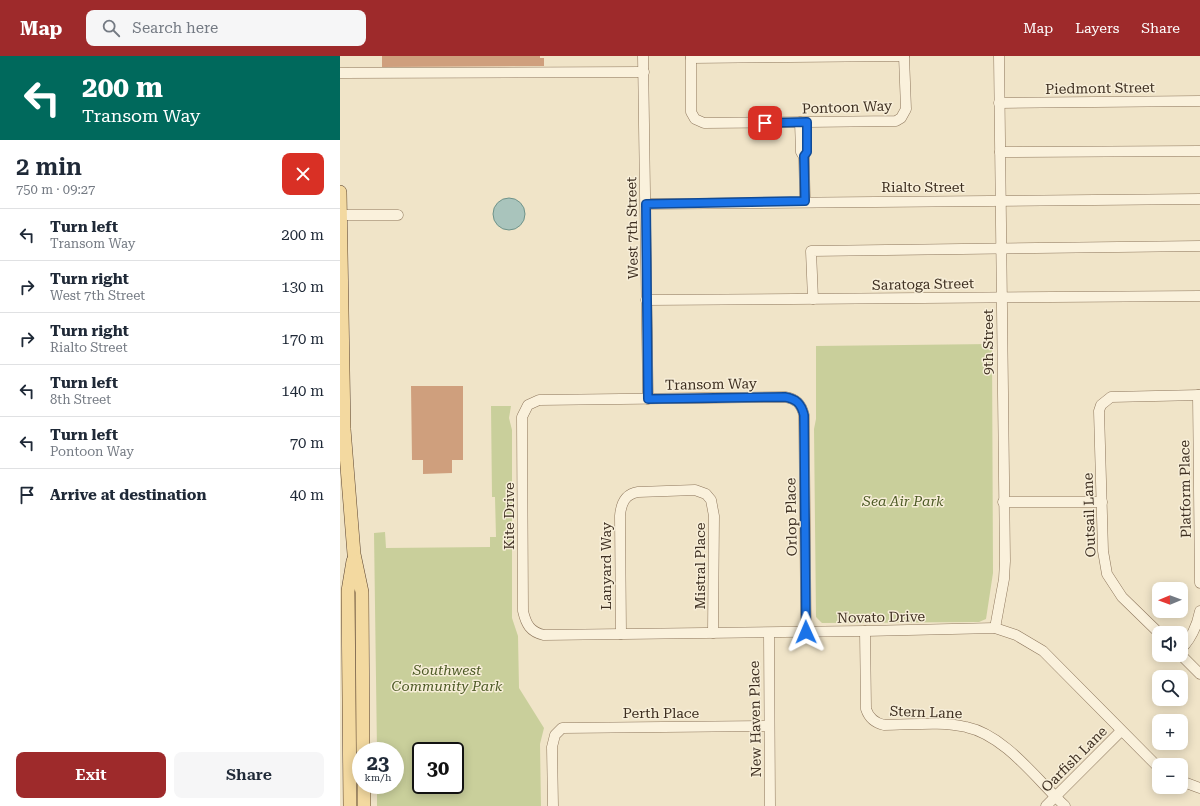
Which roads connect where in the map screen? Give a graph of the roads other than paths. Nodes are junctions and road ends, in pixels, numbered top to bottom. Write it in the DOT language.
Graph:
graph roads {
  1 [pos="644,56"];
  2 [pos="904,56"];
  3 [pos="999,56"];
  4 [pos="690,57"];
  5 [pos="644,72"];
  6 [pos="340,73"];
  7 [pos="1200,101"];
  8 [pos="999,103"];
  9 [pos="803,122"];
  10 [pos="1200,150"];
  11 [pos="1000,152"];
  12 [pos="340,192"];
  13 [pos="1200,199"];
  14 [pos="805,201"];
  15 [pos="1001,201"];
  16 [pos="646,204"];
  17 [pos="398,214"];
  18 [pos="340,215"];
  19 [pos="1200,246"];
  20 [pos="1001,249"];
  21 [pos="340,271"];
  22 [pos="1200,296"];
  23 [pos="1002,297"];
  24 [pos="813,299"];
  25 [pos="646,300"];
  26 [pos="1199,395"];
  27 [pos="648,399"];
  28 [pos="799,402"];
  29 [pos="528,405"];
  30 [pos="343,461"];
  31 [pos="711,500"];
  32 [pos="1003,502"];
  33 [pos="1102,502"];
  34 [pos="354,554"];
  35 [pos="1200,583"];
  36 [pos="1200,611"];
  37 [pos="528,626"];
  38 [pos="1152,626"];
  39 [pos="995,628"];
  40 [pos="865,631"];
  41 [pos="806,632"];
  42 [pos="713,633"];
  43 [pos="769,633"];
  44 [pos="620,634"];
  45 [pos="1188,642"];
  46 [pos="1188,662"];
  47 [pos="1200,674"];
  48 [pos="769,726"];
  49 [pos="1122,731"];
  50 [pos="363,742"];
  51 [pos="1152,761"];
  52 [pos="345,762"];
  53 [pos="1188,784"];
  54 [pos="1200,788"];
  55 [pos="364,794"];
  56 [pos="1055,797"];
  57 [pos="350,806"];
  58 [pos="364,806"];
  59 [pos="553,806"];
  60 [pos="770,806"];
  61 [pos="1046,806"];
  62 [pos="1065,806"];
  1 -- 5 [label="street, West 7th Street"];
  2 -- 4 [label="street"];
  2 -- 9 [label="street, Pontoon Way"];
  3 -- 8 [label="street, 9th Street"];
  4 -- 9 [label="street, Pontoon Way"];
  5 -- 6 [label="street"];
  5 -- 16 [label="street, West 7th Street"];
  7 -- 8 [label="street, Piedmont Street"];
  8 -- 11 [label="street, 9th Street"];
  9 -- 14 [label="street"];
  10 -- 11 [label="street"];
  11 -- 15 [label="street, 9th Street"];
  12 -- 18 [label="main road"];
  13 -- 15 [label="street, Rialto Street"];
  14 -- 15 [label="street, Rialto Street"];
  14 -- 16 [label="street, Rialto Street"];
  15 -- 20 [label="street, 9th Street"];
  16 -- 25 [label="street, West 7th Street"];
  17 -- 18 [label="street"];
  18 -- 21 [label="main road"];
  19 -- 20 [label="street"];
  20 -- 23 [label="street, 9th Street"];
  20 -- 24 [label="street"];
  21 -- 30 [label="main road"];
  22 -- 23 [label="street, Saratoga Street"];
  23 -- 24 [label="street, Saratoga Street"];
  23 -- 32 [label="street, 9th Street"];
  24 -- 25 [label="street, Saratoga Street"];
  25 -- 27 [label="street, West 7th Street"];
  26 -- 33 [label="street, Outsail Lane"];
  26 -- 35 [label="street, Platform Place"];
  27 -- 28 [label="street, Transom Way"];
  27 -- 29 [label="street, Transom Way"];
  28 -- 41 [label="street, Orlop Place"];
  29 -- 37 [label="street, Kite Drive"];
  30 -- 34 [label="main road"];
  31 -- 42 [label="street, Mistral Place"];
  31 -- 44 [label="street, Lanyard Way"];
  32 -- 33 [label="street"];
  32 -- 39 [label="street, 9th Street"];
  33 -- 38 [label="street, Outsail Lane"];
  34 -- 50 [label="main road"];
  34 -- 52 [label="main road"];
  36 -- 45 [label="street"];
  37 -- 44 [label="street, Novato Drive"];
  39 -- 40 [label="street, Novato Drive"];
  39 -- 49 [label="street, Novato Drive"];
  40 -- 41 [label="street, Novato Drive"];
  40 -- 56 [label="street, Stern Lane"];
  41 -- 43 [label="street, Novato Drive"];
  42 -- 43 [label="street, Novato Drive"];
  42 -- 44 [label="street, Novato Drive"];
  43 -- 48 [label="street, New Haven Place"];
  46 -- 47 [label="street"];
  48 -- 59 [label="street, Perth Place"];
  48 -- 60 [label="street, New Haven Place"];
  49 -- 51 [label="street, Novato Drive"];
  49 -- 56 [label="street, Oarfish Lane"];
  52 -- 57 [label="main road"];
  53 -- 54 [label="street"];
  55 -- 58 [label="main road"];
  56 -- 61 [label="street, Oarfish Lane"];
  56 -- 62 [label="street, Stern Lane"];
}
